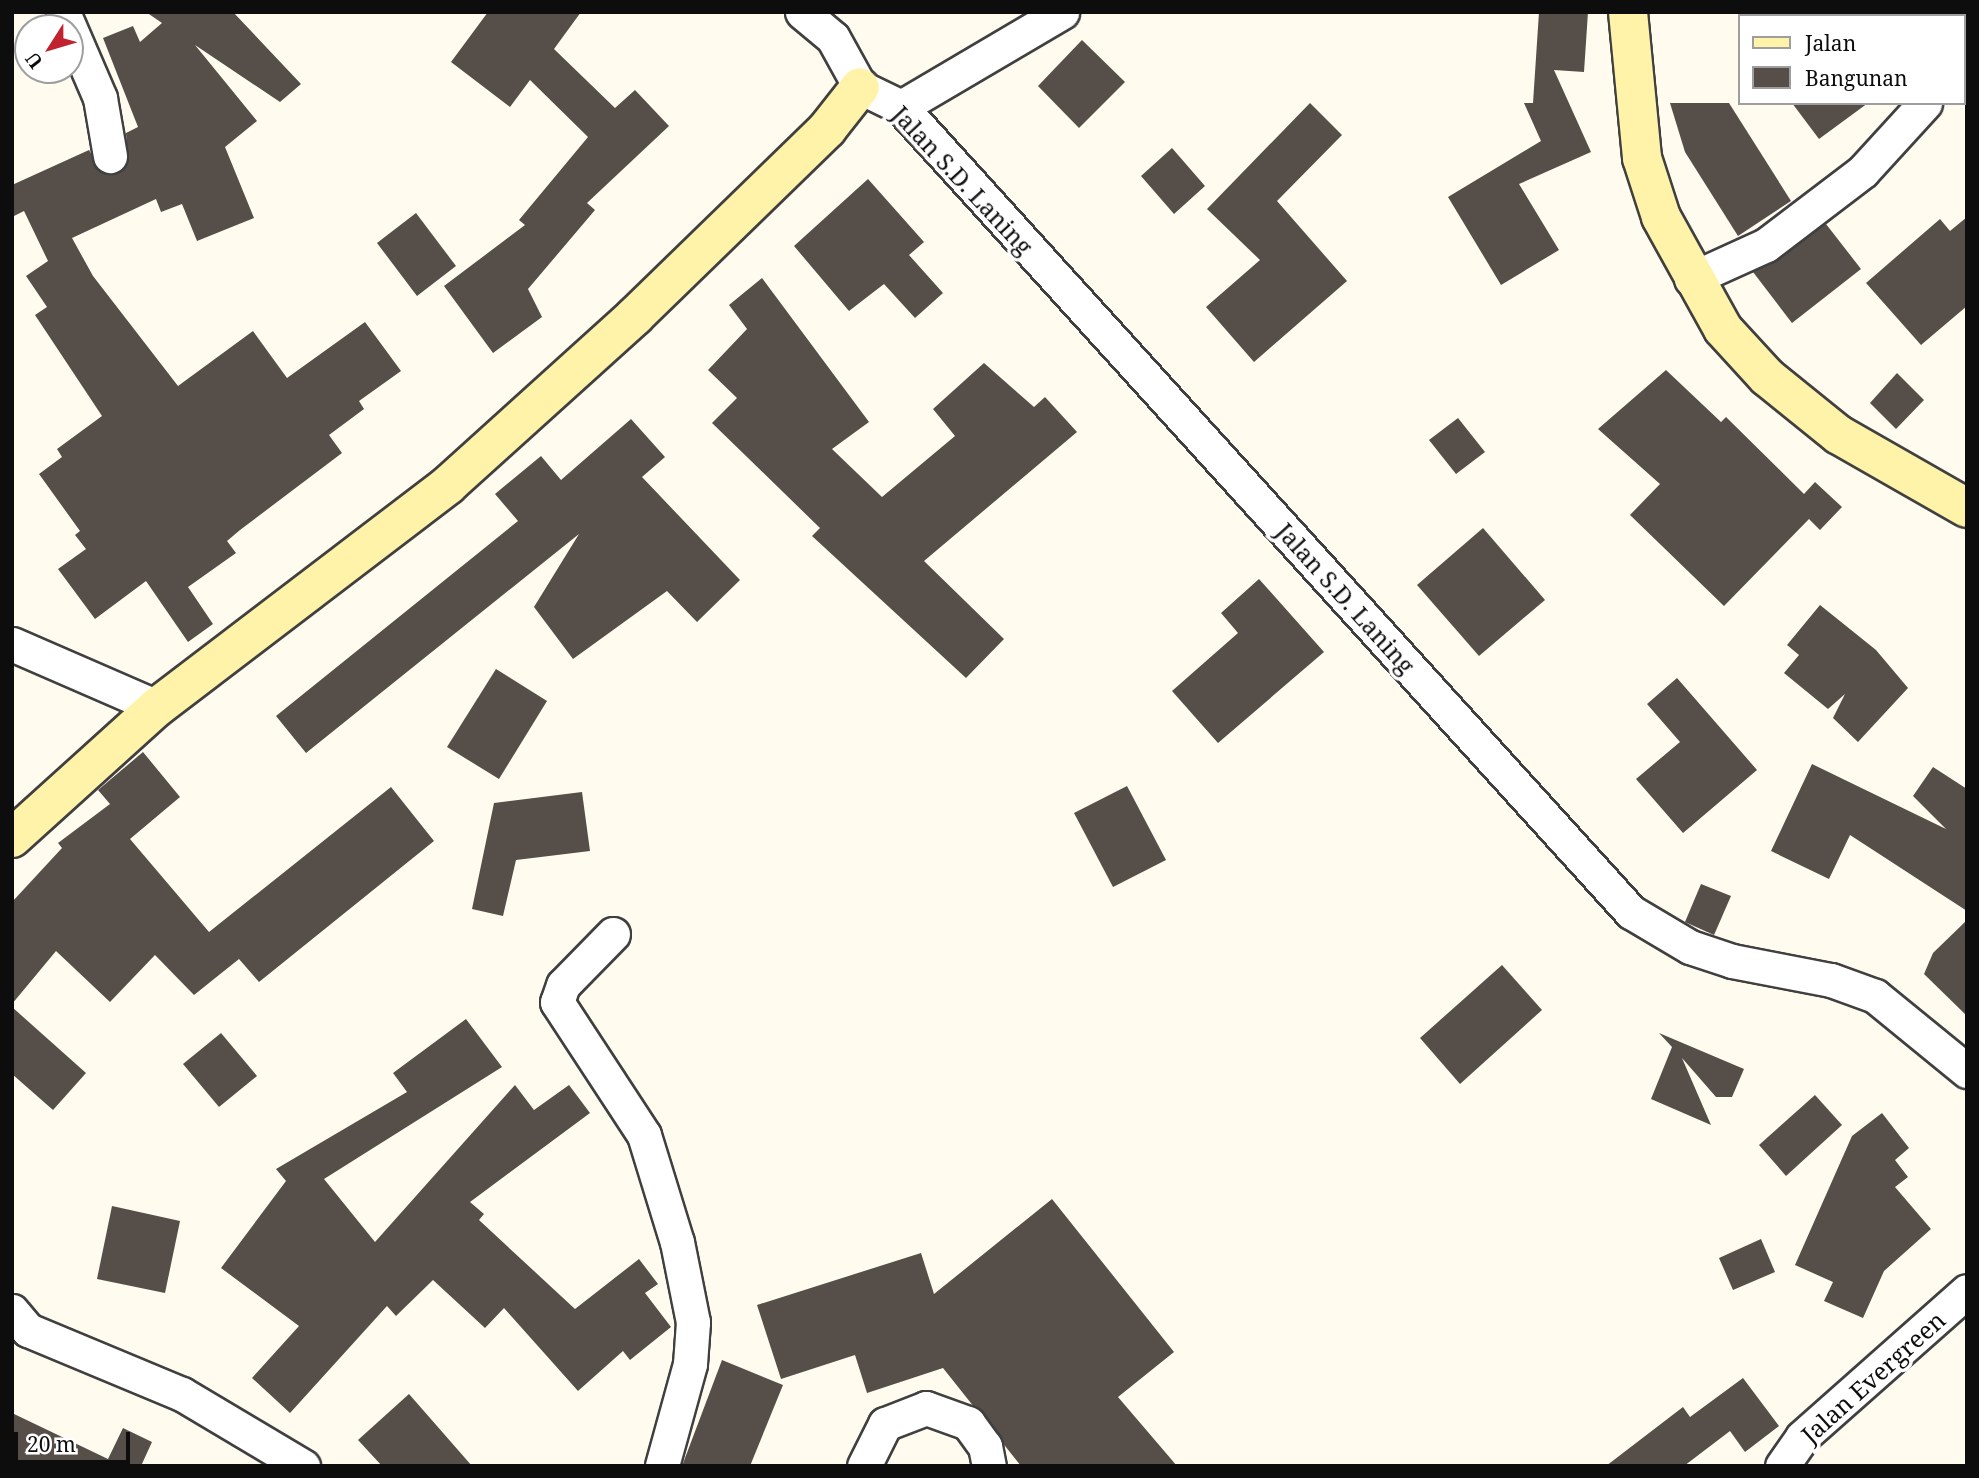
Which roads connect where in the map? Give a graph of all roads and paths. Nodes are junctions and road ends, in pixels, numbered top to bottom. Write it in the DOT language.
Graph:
graph roads {
  1 [pos="63,12"];
  2 [pos="802,12"];
  3 [pos="1062,12"];
  4 [pos="1628,12"];
  5 [pos="860,86"];
  6 [pos="1923,105"];
  7 [pos="901,107"];
  8 [pos="110,156"];
  9 [pos="1691,279"];
  10 [pos="1967,508"];
  11 [pos="12,644"];
  12 [pos="157,707"];
  13 [pos="12,838"];
  14 [pos="612,934"];
  15 [pos="1967,1071"];
  16 [pos="1967,1291"];
  17 [pos="18,1332"];
  18 [pos="303,1466"];
  19 [pos="662,1466"];
  20 [pos="864,1466"];
  21 [pos="989,1466"];
  22 [pos="1782,1466"];
  1 -- 8 [label="street"];
  2 -- 5 [label="street"];
  3 -- 7 [label="street"];
  4 -- 9 [label="street"];
  5 -- 7 [label="street, Jalan S.D. Laning"];
  5 -- 12 [label="street"];
  6 -- 9 [label="street"];
  7 -- 15 [label="street, Jalan S.D. Laning"];
  9 -- 10 [label="street"];
  11 -- 12 [label="street"];
  12 -- 13 [label="street"];
  14 -- 19 [label="street"];
  16 -- 22 [label="street, Jalan Evergreen"];
  17 -- 18 [label="street"];
  20 -- 21 [label="street"];
}
